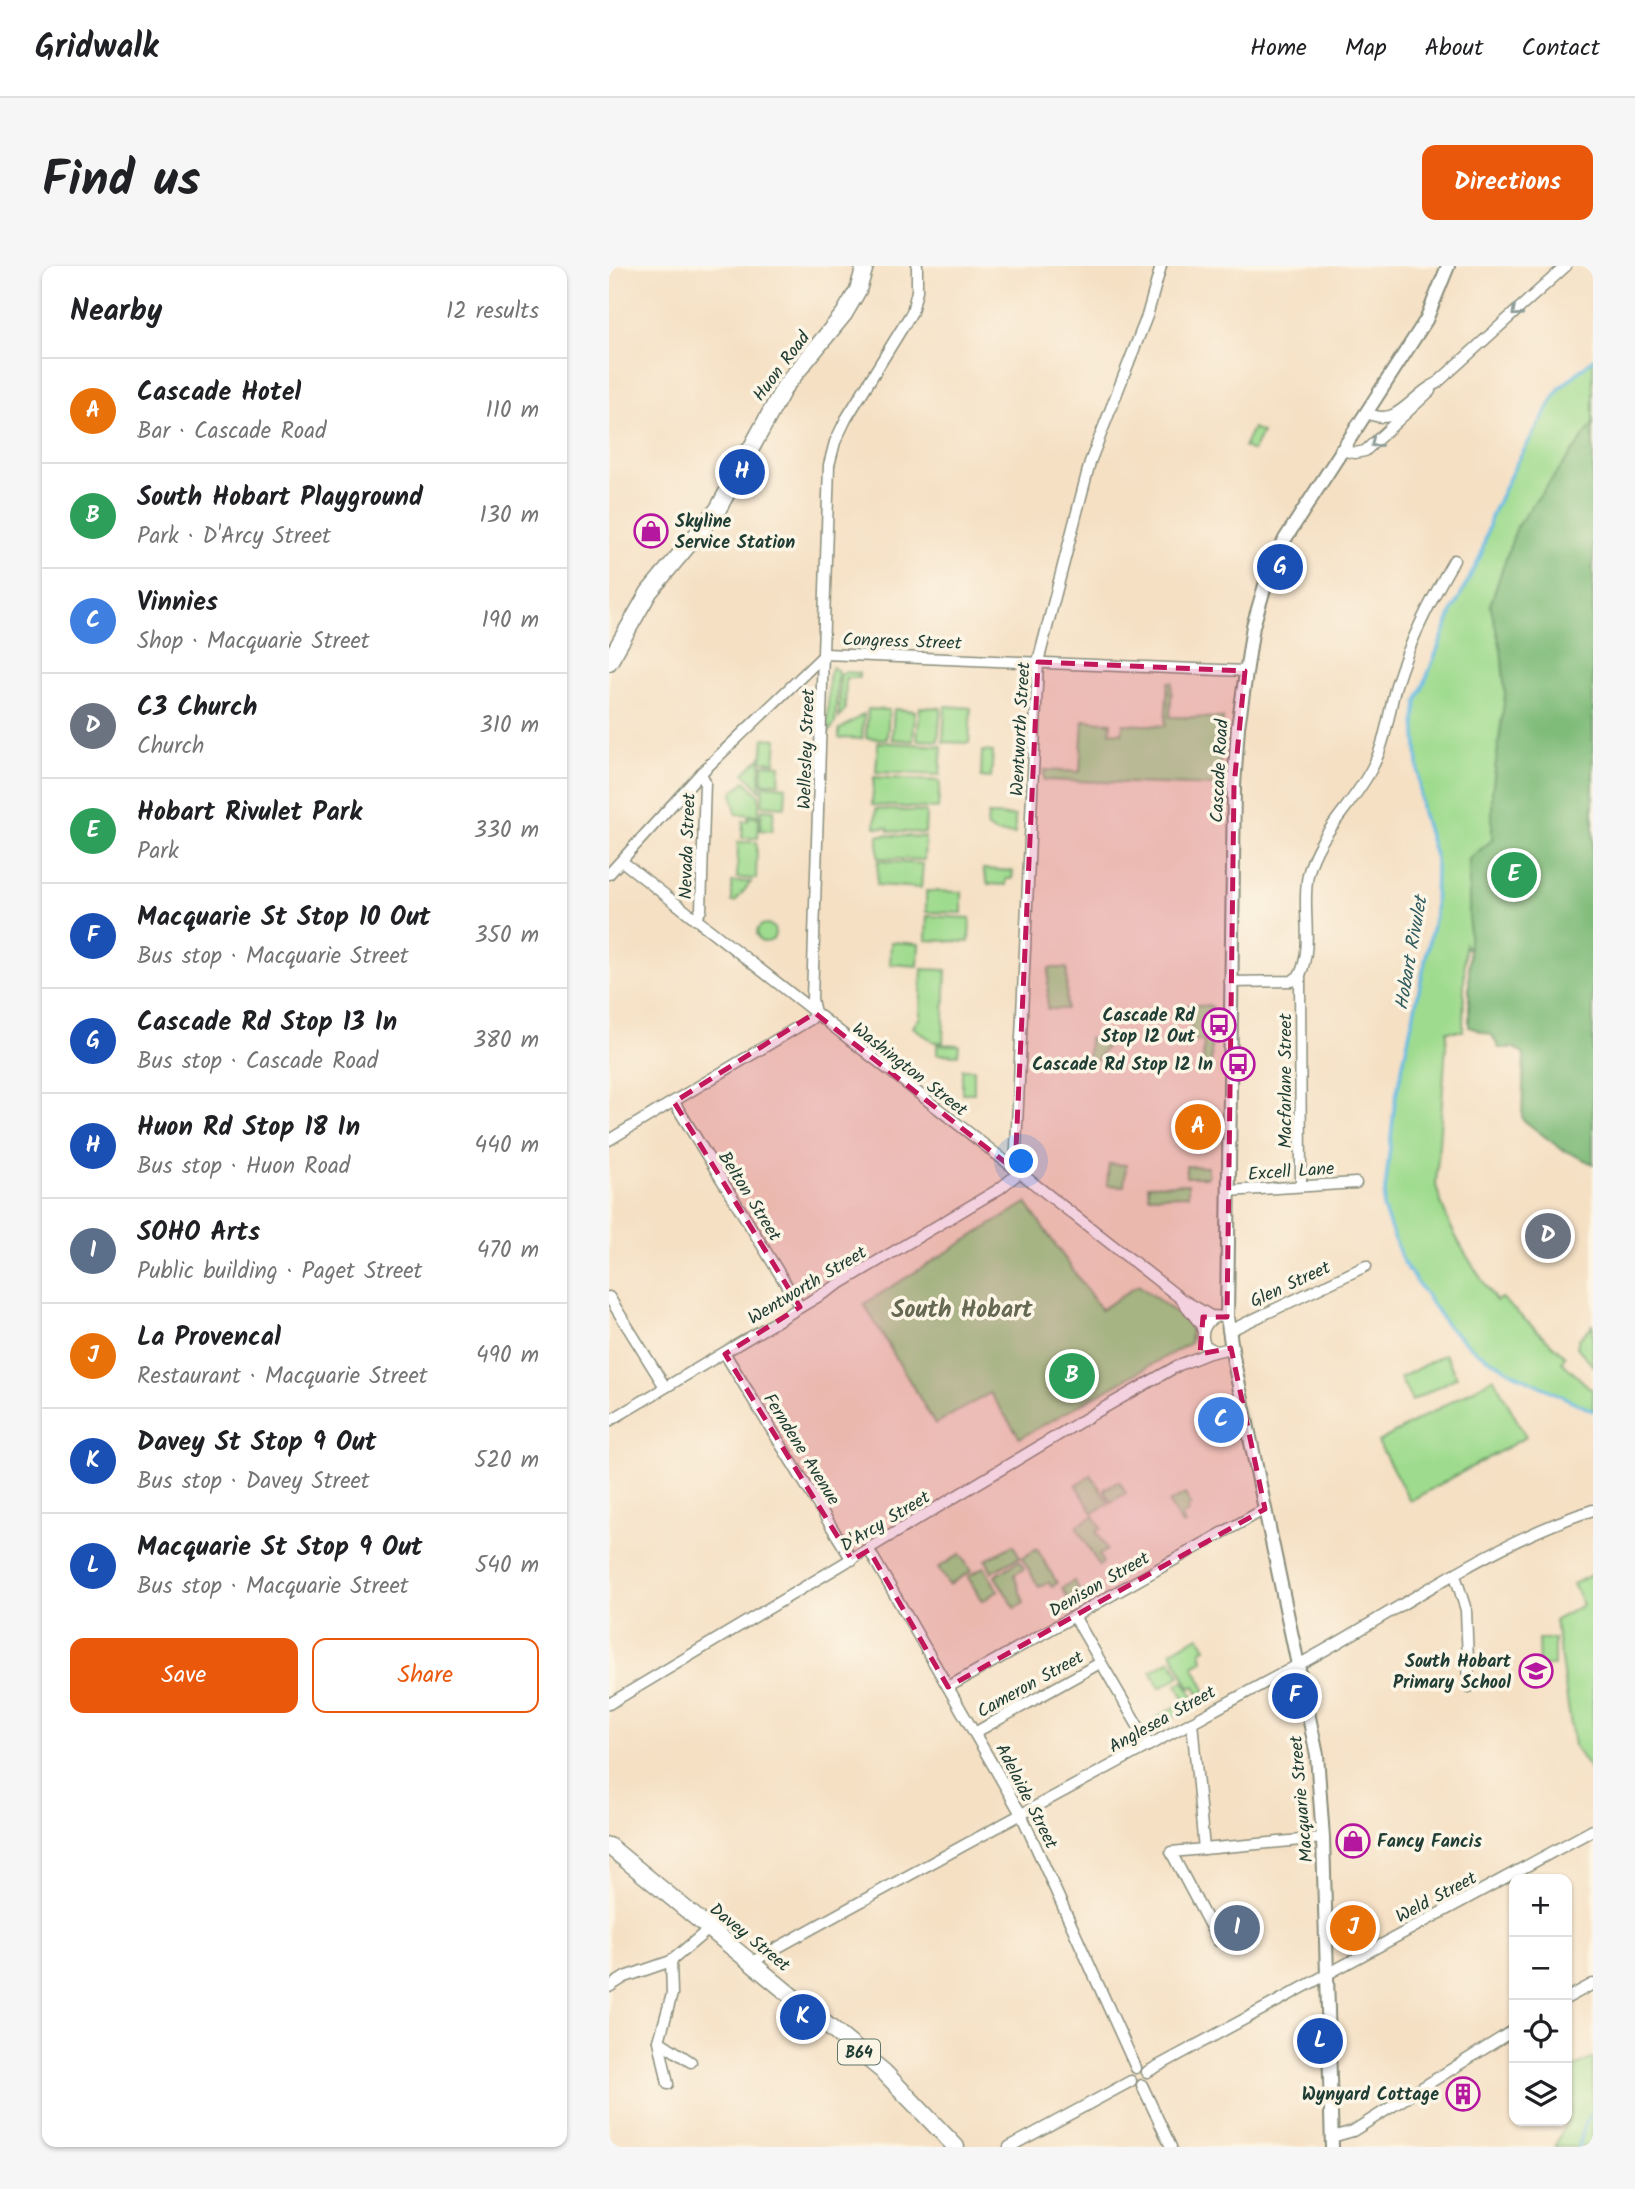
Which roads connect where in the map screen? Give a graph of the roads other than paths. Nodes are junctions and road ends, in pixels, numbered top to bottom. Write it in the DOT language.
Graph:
graph roads {
  1 [pos="865,266"];
  2 [pos="917,266"];
  3 [pos="1161,266"];
  4 [pos="1448,266"];
  5 [pos="1566,266"];
  6 [pos="1437,383"];
  7 [pos="1366,412"];
  8 [pos="1340,450"];
  9 [pos="1454,560"];
  10 [pos="825,653"];
  11 [pos="609,662"];
  12 [pos="1038,662"];
  13 [pos="1245,671"];
  14 [pos="701,773"];
  15 [pos="623,862"];
  16 [pos="609,874"];
  17 [pos="695,919"];
  18 [pos="1300,975"];
  19 [pos="1230,982"];
  20 [pos="814,1013"];
  21 [pos="674,1102"];
  22 [pos="609,1140"];
  23 [pos="1017,1172"];
  24 [pos="1356,1183"];
  25 [pos="1301,1186"];
  26 [pos="1228,1191"];
  27 [pos="1366,1266"];
  28 [pos="609,1297"];
  29 [pos="1180,1298"];
  30 [pos="800,1307"];
  31 [pos="1221,1317"];
  32 [pos="1229,1331"];
  33 [pos="1203,1333"];
  34 [pos="1231,1348"];
  35 [pos="1215,1351"];
  36 [pos="725,1354"];
  37 [pos="1179,1365"];
  38 [pos="665,1387"];
  39 [pos="609,1421"];
  40 [pos="1265,1509"];
  41 [pos="1593,1510"];
  42 [pos="869,1550"];
  43 [pos="852,1560"];
  44 [pos="1455,1575"];
  45 [pos="1074,1616"];
  46 [pos="1100,1663"];
  47 [pos="1299,1665"];
  48 [pos="1469,1687"];
  49 [pos="949,1688"];
  50 [pos="609,1704"];
  51 [pos="1192,1722"];
  52 [pos="976,1732"];
  53 [pos="1149,1745"];
  54 [pos="1021,1814"];
  55 [pos="1593,1830"];
  56 [pos="1323,1838"];
  57 [pos="609,1846"];
  58 [pos="1204,1849"];
  59 [pos="709,1929"];
  60 [pos="1218,1941"];
  61 [pos="671,1961"];
  62 [pos="753,1966"];
  63 [pos="1327,1974"];
  64 [pos="1593,1984"];
  65 [pos="609,1987"];
  66 [pos="1572,1995"];
  67 [pos="1509,2034"];
  68 [pos="659,2041"];
  69 [pos="691,2062"];
  70 [pos="1136,2068"];
  71 [pos="1147,2072"];
  72 [pos="1131,2081"];
  73 [pos="668,2084"];
  74 [pos="1142,2085"];
  75 [pos="1332,2142"];
  76 [pos="956,2147"];
  77 [pos="1010,2147"];
  78 [pos="1171,2147"];
  1 -- 11 [label="main road, Huon Road"];
  2 -- 10 [label="street, Wellesley Street"];
  3 -- 12 [label="street, Wentworth Street"];
  4 -- 7 [label="street, Cascade Road"];
  5 -- 6 [label="street, one-way"];
  6 -- 7 [label="street"];
  6 -- 8 [label="street, one-way"];
  7 -- 8 [label="street, Cascade Road"];
  8 -- 13 [label="street, Cascade Road"];
  9 -- 18 [label="street, Macfarlane Street"];
  10 -- 12 [label="street, Congress Street"];
  10 -- 14 [label="street, Congress Street"];
  10 -- 20 [label="street, Wellesley Street"];
  12 -- 13 [label="street, Congress Street"];
  12 -- 23 [label="street, Wentworth Street"];
  13 -- 19 [label="street, Cascade Road"];
  14 -- 15 [label="street, Congress Street"];
  14 -- 17 [label="street, Nevada Street"];
  15 -- 16 [label="street, Congress Street"];
  15 -- 17 [label="street, Washington Street"];
  17 -- 20 [label="street, Washington Street"];
  18 -- 19 [label="street"];
  18 -- 25 [label="street, Macfarlane Street"];
  19 -- 26 [label="street, Cascade Road"];
  20 -- 21 [label="street"];
  20 -- 23 [label="street, Washington Street"];
  21 -- 22 [label="street"];
  21 -- 30 [label="street, Belton Street"];
  23 -- 29 [label="street, Washington Street"];
  23 -- 30 [label="street, Wentworth Street"];
  24 -- 25 [label="street, Excell Lane"];
  25 -- 26 [label="street, Excell Lane"];
  26 -- 31 [label="street, Cascade Road"];
  27 -- 32 [label="street, Glen Street"];
  28 -- 38 [label="street"];
  29 -- 31 [label="street, Washington Street"];
  29 -- 33 [label="street, Washington Street"];
  30 -- 36 [label="street, Wentworth Street"];
  31 -- 32 [label="street, Cascade Road"];
  31 -- 33 [label="street"];
  32 -- 34 [label="street, Macquarie Street"];
  33 -- 35 [label="street"];
  33 -- 37 [label="street, D'Arcy Street"];
  34 -- 35 [label="street, D'Arcy Street"];
  34 -- 40 [label="street, Macquarie Street"];
  35 -- 37 [label="street, D'Arcy Street"];
  36 -- 38 [label="street, Wentworth Street"];
  36 -- 43 [label="street, Ferndene Avenue"];
  37 -- 42 [label="street, D'Arcy Street"];
  38 -- 39 [label="street, Wentworth Street"];
  40 -- 45 [label="street, Denison Street"];
  40 -- 47 [label="street, Macquarie Street"];
  41 -- 44 [label="street, Anglesea Street"];
  42 -- 43 [label="street, D'Arcy Street"];
  42 -- 49 [label="street, Adelaide Street"];
  43 -- 50 [label="street, D'Arcy Street"];
  44 -- 47 [label="street, Anglesea Street"];
  44 -- 48 [label="street"];
  45 -- 46 [label="street"];
  45 -- 49 [label="street, Denison Street"];
  46 -- 52 [label="street, Cameron Street"];
  46 -- 53 [label="street"];
  47 -- 51 [label="street, Anglesea Street"];
  47 -- 56 [label="street, Macquarie Street"];
  49 -- 52 [label="street, Adelaide Street"];
  51 -- 53 [label="street, Anglesea Street"];
  51 -- 58 [label="street"];
  52 -- 54 [label="street, Adelaide Street"];
  53 -- 54 [label="street, Anglesea Street"];
  54 -- 62 [label="street, Anglesea Street"];
  54 -- 70 [label="street, Adelaide Street"];
  55 -- 63 [label="street, Weld Street"];
  56 -- 58 [label="street"];
  56 -- 63 [label="street, Macquarie Street"];
  57 -- 59 [label="main road, Davey Street / B64"];
  58 -- 60 [label="street"];
  59 -- 61 [label="street"];
  59 -- 62 [label="main road, Davey Street / B64"];
  61 -- 65 [label="street"];
  61 -- 68 [label="street"];
  62 -- 76 [label="main road, Davey Street / B64"];
  63 -- 71 [label="street, Weld Street"];
  63 -- 75 [label="street, Macquarie Street"];
  64 -- 66 [label="street"];
  67 -- 75 [label="street"];
  68 -- 69 [label="street"];
  68 -- 73 [label="street"];
  70 -- 71 [label="street"];
  70 -- 72 [label="street"];
  71 -- 74 [label="street"];
  72 -- 74 [label="street"];
  72 -- 77 [label="street"];
  74 -- 78 [label="street"];
}
